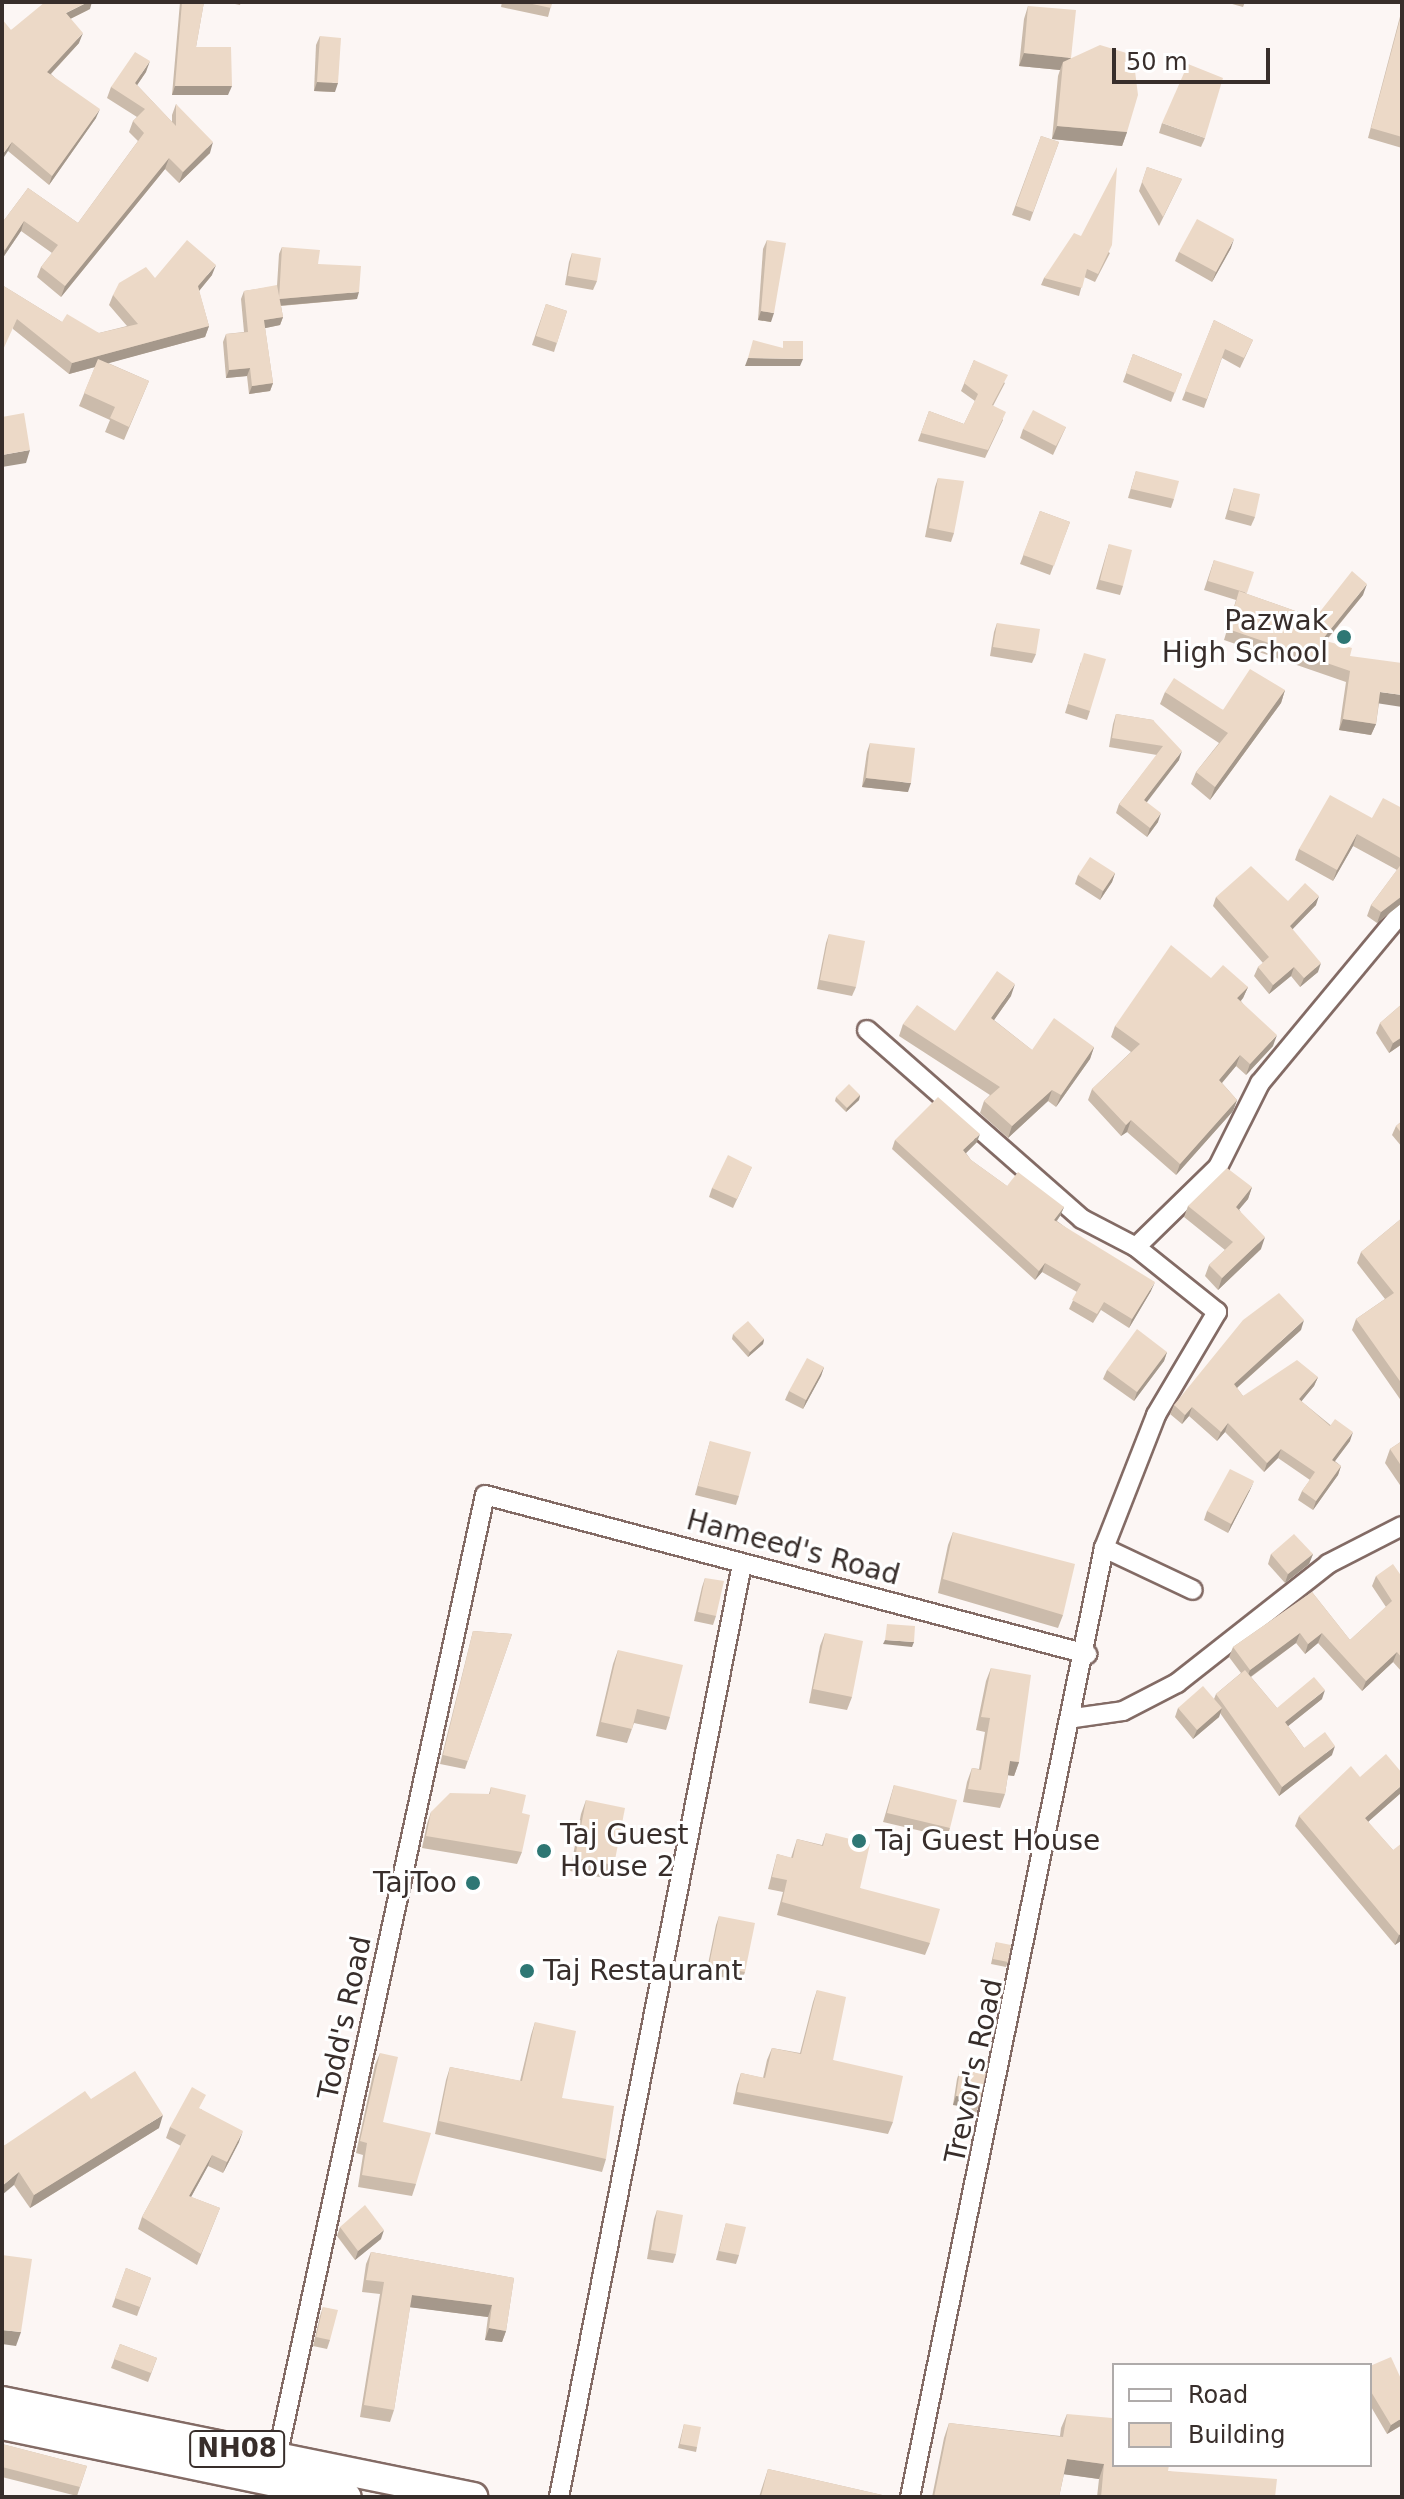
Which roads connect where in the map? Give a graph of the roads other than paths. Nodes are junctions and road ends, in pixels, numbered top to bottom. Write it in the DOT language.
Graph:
graph roads {
  1 [pos="1402,912"];
  2 [pos="867,1030"];
  3 [pos="1136,1247"];
  4 [pos="485,1495"];
  5 [pos="1402,1526"];
  6 [pos="1104,1548"];
  7 [pos="742,1564"];
  8 [pos="1193,1590"];
  9 [pos="1087,1654"];
  10 [pos="1074,1718"];
  11 [pos="2,2401"];
  12 [pos="2,2425"];
  13 [pos="277,2457"];
  14 [pos="347,2497"];
  15 [pos="473,2497"];
  16 [pos="559,2497"];
  17 [pos="910,2497"];
  1 -- 3 [label="street"];
  2 -- 3 [label="street"];
  3 -- 6 [label="street, Trevor's Road"];
  4 -- 7 [label="street, Hameed's Road"];
  4 -- 13 [label="street, Todd's Road"];
  5 -- 10 [label="street"];
  6 -- 8 [label="street"];
  6 -- 9 [label="street, Trevor's Road"];
  7 -- 9 [label="street, Hameed's Road"];
  7 -- 16 [label="street"];
  9 -- 10 [label="street, Trevor's Road"];
  10 -- 17 [label="street, Trevor's Road"];
  11 -- 13 [label="highway, NH08"];
  12 -- 14 [label="highway, NH08"];
  13 -- 15 [label="highway, NH08"];
}
